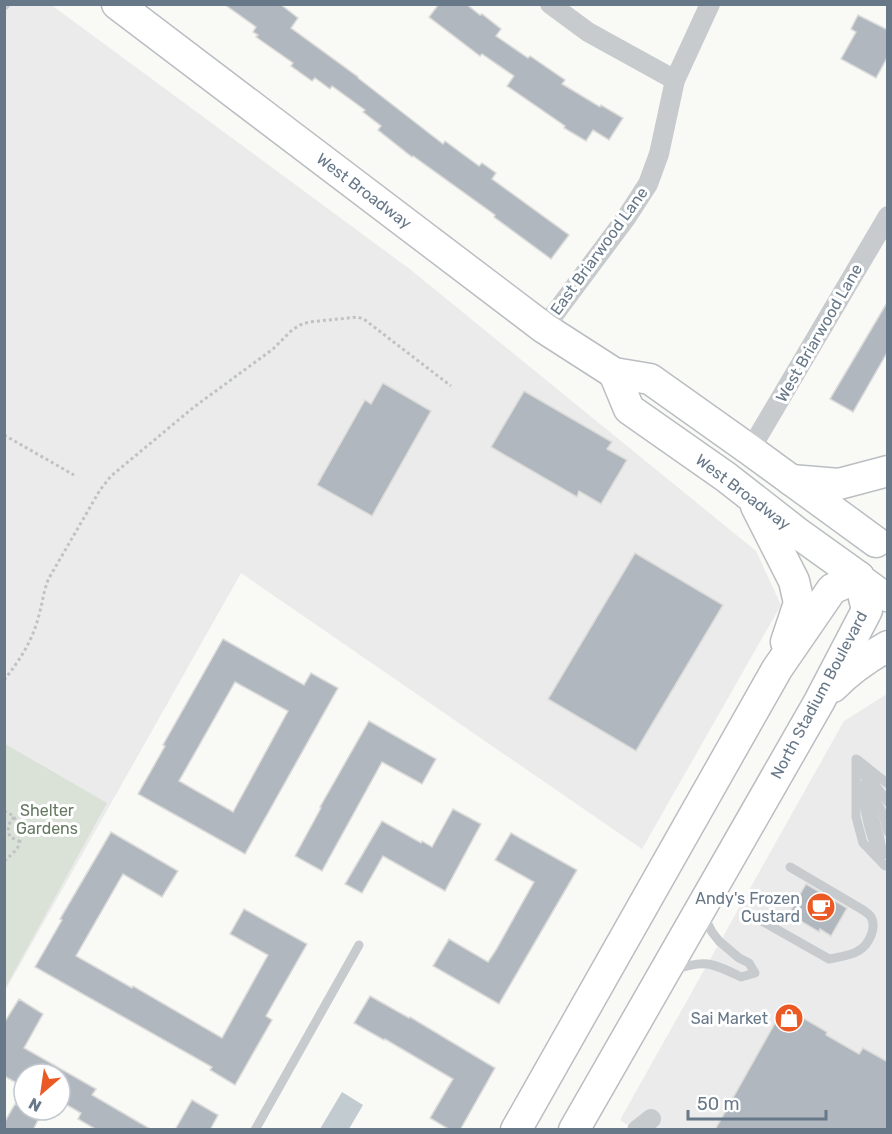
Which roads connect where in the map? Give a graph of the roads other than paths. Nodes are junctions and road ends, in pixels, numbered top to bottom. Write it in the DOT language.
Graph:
graph roads {
  1 [pos="117,4"];
  2 [pos="550,4"];
  3 [pos="710,4"];
  4 [pos="675,80"];
  5 [pos="888,216"];
  6 [pos="544,328"];
  7 [pos="614,373"];
  8 [pos="750,450"];
  9 [pos="888,471"];
  10 [pos="791,480"];
  11 [pos="750,496"];
  12 [pos="884,538"];
  13 [pos="859,577"];
  14 [pos="888,597"];
  15 [pos="888,646"];
  16 [pos="777,669"];
  17 [pos="819,702"];
  18 [pos="856,759"];
  19 [pos="888,784"];
  20 [pos="888,802"];
  21 [pos="888,832"];
  22 [pos="888,850"];
  23 [pos="887,862"];
  24 [pos="790,867"];
  25 [pos="701,909"];
  26 [pos="760,920"];
  27 [pos="359,945"];
  28 [pos="664,973"];
  29 [pos="255,1130"];
  30 [pos="516,1130"];
  31 [pos="574,1130"];
  1 -- 6 [label="main road, West Broadway"];
  2 -- 4 [label="street"];
  3 -- 4 [label="street, East Briarwood Lane"];
  4 -- 6 [label="street, East Briarwood Lane"];
  5 -- 8 [label="street, West Briarwood Lane"];
  6 -- 7 [label="main road, West Broadway"];
  7 -- 8 [label="main road, West Broadway"];
  7 -- 11 [label="main road, West Broadway"];
  8 -- 10 [label="main road, West Broadway"];
  9 -- 10 [label="main road"];
  10 -- 12 [label="main road, West Broadway"];
  11 -- 13 [label="main road, West Broadway"];
  11 -- 16 [label="main road"];
  12 -- 13 [label="main road"];
  13 -- 14 [label="main road, West Broadway"];
  13 -- 16 [label="main road"];
  13 -- 17 [label="main road, North Stadium Boulevard"];
  15 -- 17 [label="main road"];
  16 -- 30 [label="main road"];
  17 -- 25 [label="main road, North Stadium Boulevard"];
  18 -- 19 [label="lane"];
  18 -- 20 [label="lane"];
  18 -- 21 [label="lane"];
  18 -- 23 [label="lane"];
  22 -- 23 [label="lane"];
  24 -- 26 [label="lane"];
  25 -- 28 [label="main road, North Stadium Boulevard"];
  25 -- 28 [label="lane"];
  27 -- 29 [label="lane"];
  28 -- 31 [label="main road, North Stadium Boulevard"];
}
